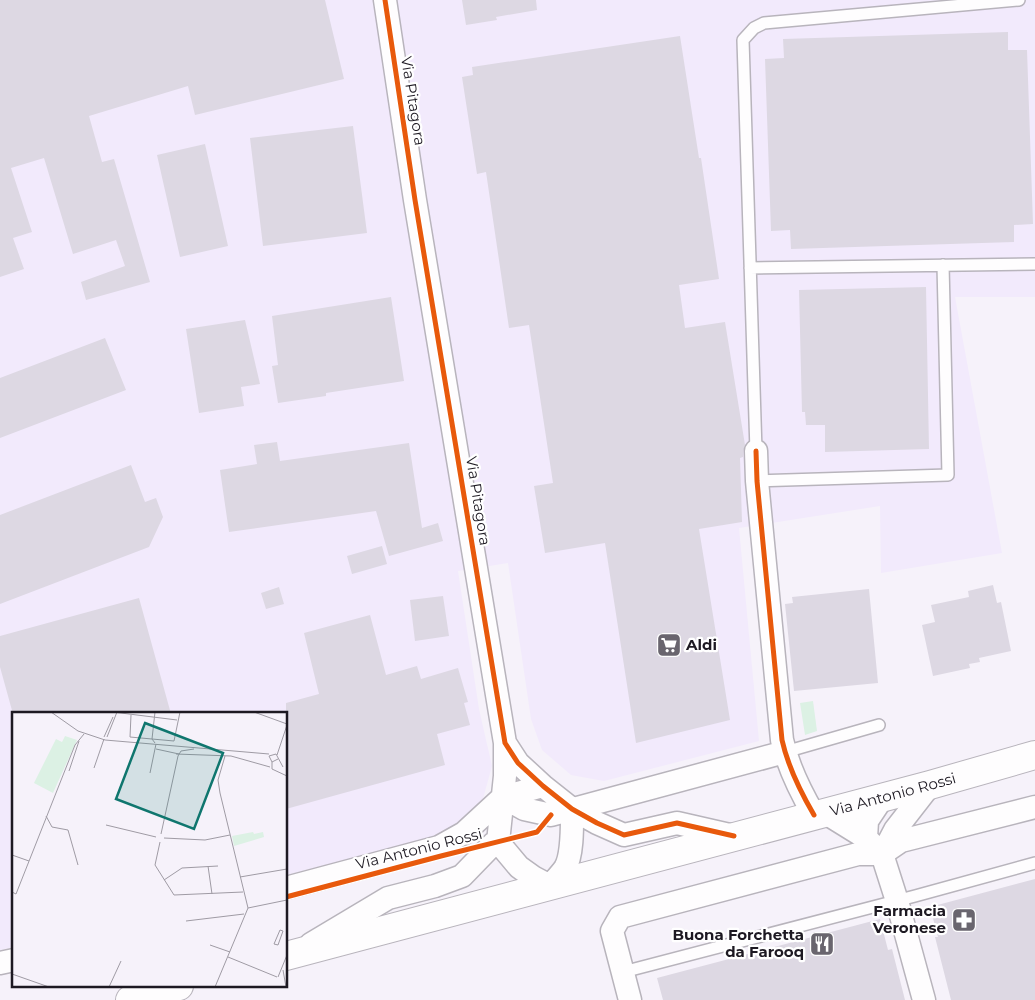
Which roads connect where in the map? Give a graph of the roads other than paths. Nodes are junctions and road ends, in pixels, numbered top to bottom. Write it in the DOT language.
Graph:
graph roads {
  1 [pos="385,0"];
  2 [pos="1019,0"];
  3 [pos="1035,264"];
  4 [pos="942,265"];
  5 [pos="750,268"];
  6 [pos="756,451"];
  7 [pos="757,481"];
  8 [pos="879,726"];
  9 [pos="505,743"];
  10 [pos="785,752"];
  11 [pos="1035,755"];
  12 [pos="930,785"];
  13 [pos="543,786"];
  14 [pos="503,797"];
  15 [pos="883,797"];
  16 [pos="1035,807"];
  17 [pos="572,809"];
  18 [pos="819,814"];
  19 [pos="734,836"];
  20 [pos="866,838"];
  21 [pos="498,842"];
  22 [pos="882,854"];
  23 [pos="1035,863"];
  24 [pos="550,886"];
  25 [pos="288,887"];
  26 [pos="897,901"];
  27 [pos="289,955"];
  28 [pos="623,972"];
  29 [pos="172,988"];
  30 [pos="130,1000"];
  31 [pos="630,1000"];
  32 [pos="924,1000"];
  1 -- 9 [label="street, Via Pitagora"];
  2 -- 5 [label="lane"];
  3 -- 4 [label="lane"];
  4 -- 5 [label="lane"];
  4 -- 7 [label="lane"];
  5 -- 6 [label="lane"];
  6 -- 7 [label="street"];
  7 -- 10 [label="street"];
  8 -- 10 [label="lane"];
  9 -- 13 [label="street, Via Pitagora"];
  9 -- 14 [label="street"];
  10 -- 17 [label="street"];
  10 -- 18 [label="street"];
  11 -- 12 [label="main road, Via Antonio Rossi"];
  12 -- 15 [label="main road, Via Antonio Rossi"];
  12 -- 22 [label="street"];
  13 -- 14 [label="street"];
  13 -- 17 [label="street, Via Pitagora"];
  14 -- 17 [label="street"];
  14 -- 21 [label="street"];
  14 -- 25 [label="street, Via Antonio Rossi"];
  15 -- 18 [label="main road, Via Antonio Rossi"];
  15 -- 20 [label="street"];
  16 -- 22 [label="street"];
  17 -- 19 [label="street, Via Pitagora"];
  17 -- 24 [label="street"];
  18 -- 19 [label="main road, Via Antonio Rossi"];
  18 -- 20 [label="street"];
  19 -- 24 [label="main road, Via Antonio Rossi"];
  20 -- 22 [label="street"];
  21 -- 24 [label="street"];
  21 -- 27 [label="street"];
  22 -- 26 [label="street"];
  22 -- 28 [label="street"];
  23 -- 26 [label="lane"];
  24 -- 27 [label="main road, Via Antonio Rossi"];
  26 -- 28 [label="lane"];
  26 -- 32 [label="street"];
  28 -- 31 [label="street"];
  29 -- 30 [label="main road"];
}
